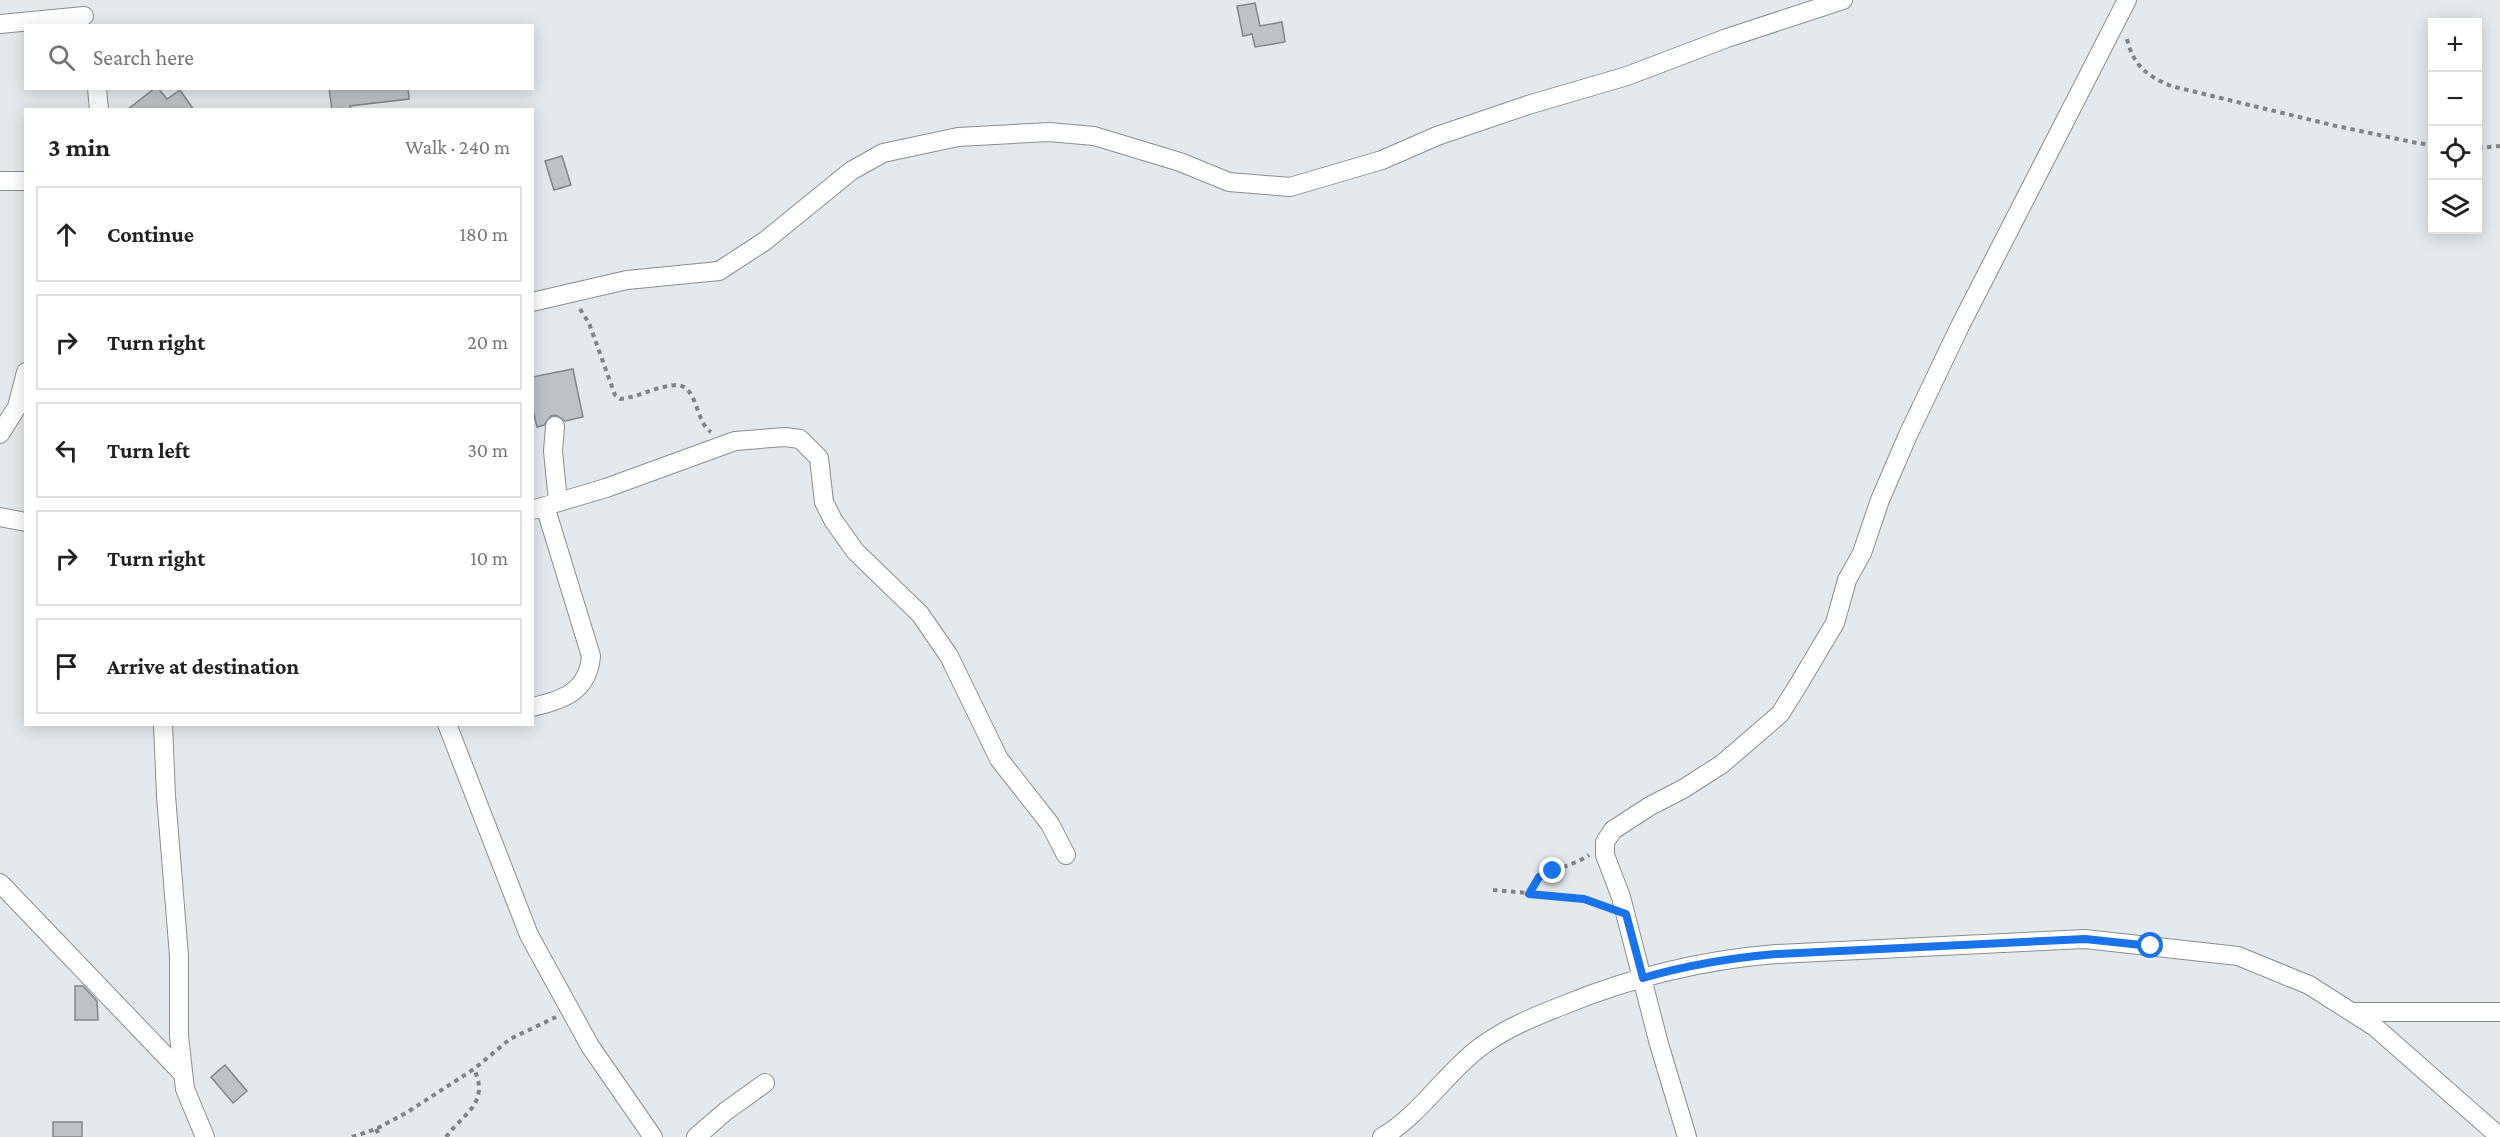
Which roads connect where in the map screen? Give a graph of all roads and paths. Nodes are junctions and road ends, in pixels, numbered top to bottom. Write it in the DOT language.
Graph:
graph roads {
  1 [pos="1843,0"];
  2 [pos="2124,6"];
  3 [pos="84,14"];
  4 [pos="0,24"];
  5 [pos="97,90"];
  6 [pos="99,108"];
  7 [pos="2428,143"];
  8 [pos="2500,146"];
  9 [pos="2482,148"];
  10 [pos="0,181"];
  11 [pos="24,181"];
  12 [pos="564,295"];
  13 [pos="534,302"];
  14 [pos="24,380"];
  15 [pos="555,426"];
  16 [pos="0,434"];
  17 [pos="732,443"];
  18 [pos="545,506"];
  19 [pos="0,517"];
  20 [pos="24,522"];
  21 [pos="534,707"];
  22 [pos="163,726"];
  23 [pos="448,726"];
  24 [pos="1606,840"];
  25 [pos="1066,855"];
  26 [pos="0,883"];
  27 [pos="1493,890"];
  28 [pos="1529,894"];
  29 [pos="1626,914"];
  30 [pos="1643,978"];
  31 [pos="570,1009"];
  32 [pos="2352,1012"];
  33 [pos="2500,1012"];
  34 [pos="474,1069"];
  35 [pos="183,1074"];
  36 [pos="765,1083"];
  37 [pos="376,1129"];
  38 [pos="205,1137"];
  39 [pos="352,1137"];
  40 [pos="380,1137"];
  41 [pos="446,1137"];
  42 [pos="654,1137"];
  43 [pos="696,1137"];
  44 [pos="1382,1137"];
  45 [pos="1687,1137"];
  46 [pos="2500,1137"];
  1 -- 12 [label="street"];
  2 -- 7 [label="path"];
  2 -- 24 [label="street"];
  3 -- 4 [label="street"];
  5 -- 6 [label="street"];
  8 -- 9 [label="path"];
  10 -- 11 [label="street"];
  12 -- 13 [label="street"];
  12 -- 17 [label="path"];
  14 -- 16 [label="street"];
  15 -- 18 [label="street"];
  17 -- 18 [label="street"];
  17 -- 25 [label="street"];
  18 -- 21 [label="street"];
  19 -- 20 [label="street"];
  22 -- 35 [label="street"];
  23 -- 31 [label="street"];
  24 -- 28 [label="path"];
  24 -- 29 [label="street"];
  26 -- 35 [label="street"];
  27 -- 28 [label="path"];
  28 -- 29 [label="path"];
  29 -- 30 [label="street"];
  30 -- 32 [label="street"];
  30 -- 44 [label="street"];
  30 -- 45 [label="street"];
  31 -- 34 [label="path"];
  31 -- 42 [label="street"];
  32 -- 33 [label="street"];
  32 -- 46 [label="street"];
  34 -- 37 [label="path"];
  34 -- 41 [label="path"];
  35 -- 38 [label="street"];
  36 -- 43 [label="street"];
  37 -- 39 [label="path"];
  37 -- 40 [label="path"];
}
